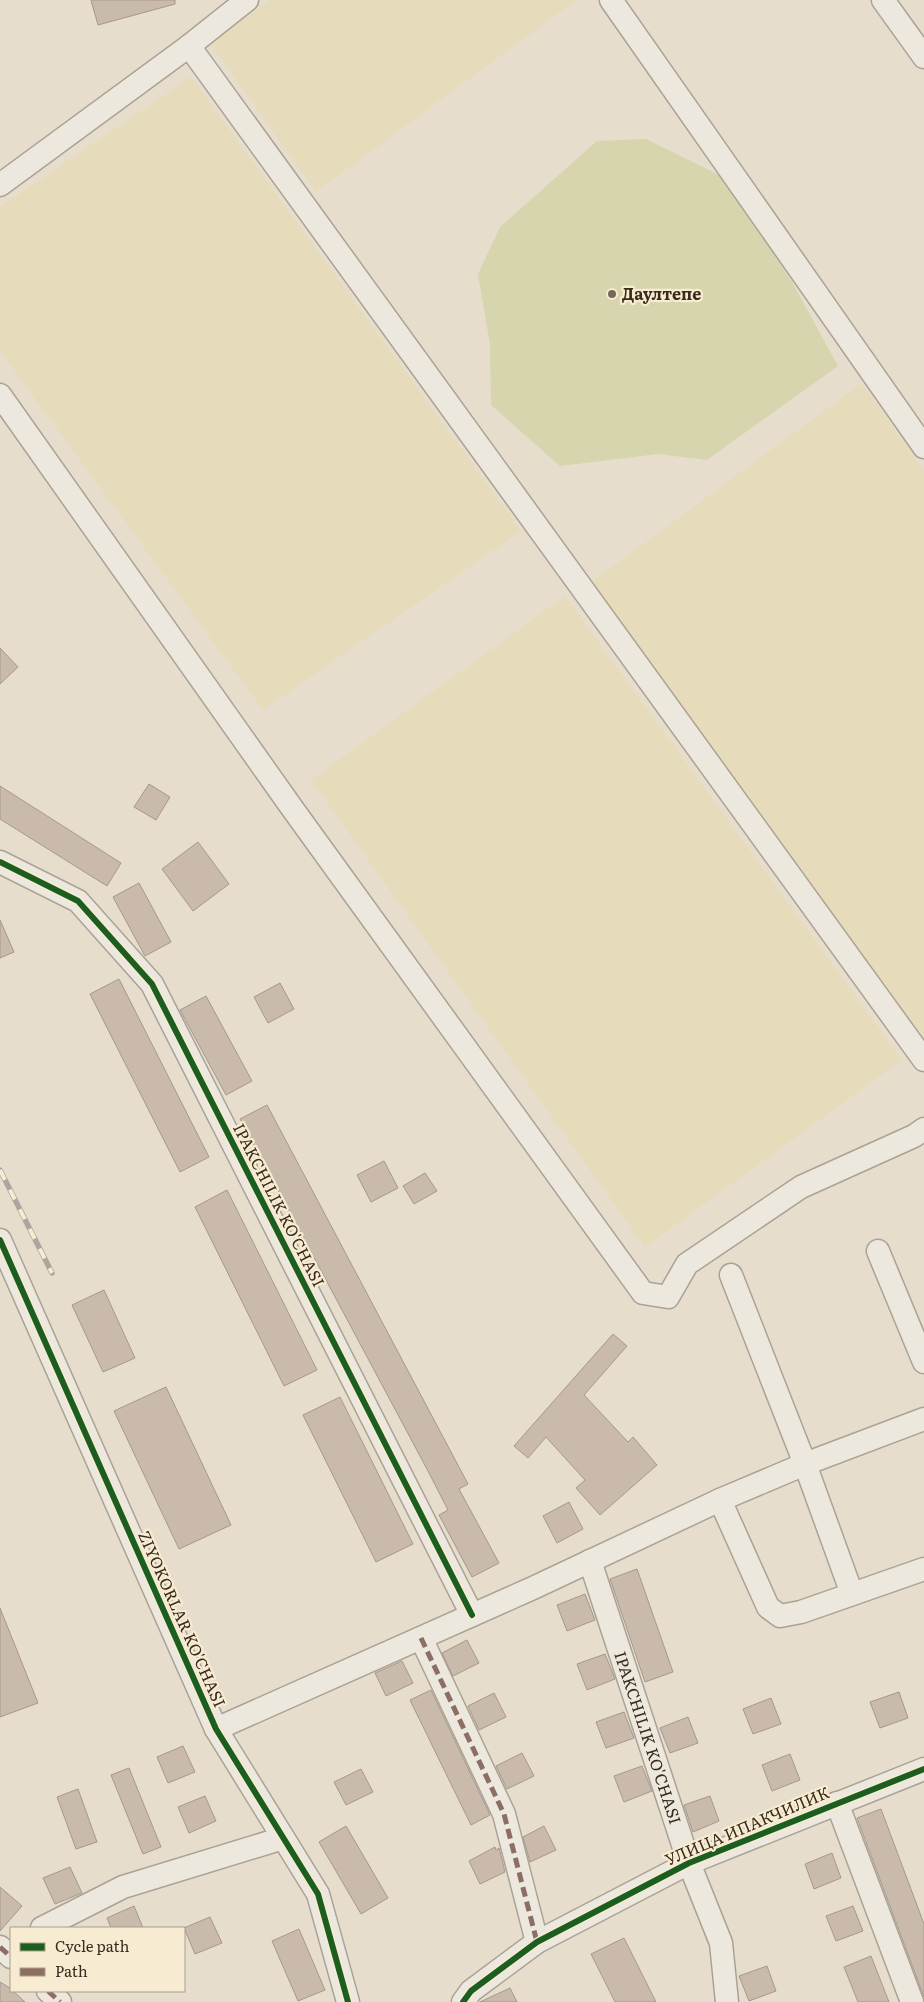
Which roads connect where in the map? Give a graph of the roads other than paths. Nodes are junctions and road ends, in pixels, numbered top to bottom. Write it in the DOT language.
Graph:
graph roads {
  1 [pos="247,0"];
  2 [pos="611,0"];
  3 [pos="883,0"];
  4 [pos="188,46"];
  5 [pos="924,57"];
  6 [pos="0,185"];
  7 [pos="0,394"];
  8 [pos="924,446"];
  9 [pos="0,862"];
  10 [pos="924,1060"];
  11 [pos="924,1129"];
  12 [pos="0,1240"];
  13 [pos="878,1251"];
  14 [pos="731,1275"];
  15 [pos="924,1362"];
  16 [pos="924,1419"];
  17 [pos="805,1464"];
  18 [pos="720,1500"];
  19 [pos="590,1561"];
  20 [pos="924,1569"];
  21 [pos="852,1594"];
  22 [pos="472,1615"];
  23 [pos="421,1638"];
  24 [pos="216,1728"];
  25 [pos="924,1769"];
  26 [pos="837,1803"];
  27 [pos="283,1838"];
  28 [pos="689,1863"];
  29 [pos="44,1927"];
  30 [pos="537,1942"];
  31 [pos="49,1992"];
  32 [pos="60,2002"];
  33 [pos="348,2002"];
  34 [pos="463,2002"];
  35 [pos="728,2002"];
  36 [pos="912,2002"];
  1 -- 4 [label="street"];
  2 -- 8 [label="street"];
  3 -- 5 [label="street"];
  4 -- 6 [label="street"];
  4 -- 10 [label="street"];
  7 -- 11 [label="street"];
  9 -- 22 [label="street, IPAKCHILIK KO'CHASI"];
  12 -- 24 [label="street, ZIYOKORLAR KO'CHASI"];
  13 -- 15 [label="street"];
  14 -- 17 [label="street"];
  16 -- 17 [label="street"];
  17 -- 18 [label="street"];
  17 -- 21 [label="street"];
  18 -- 19 [label="street"];
  18 -- 21 [label="street"];
  19 -- 22 [label="street"];
  19 -- 28 [label="street, IPAKCHILIK KO'CHASI"];
  20 -- 21 [label="street"];
  22 -- 23 [label="street"];
  23 -- 24 [label="street"];
  23 -- 30 [label="street"];
  24 -- 27 [label="street, ZIYOKORLAR KO'CHASI"];
  25 -- 26 [label="street, УЛИЦА ИПАКЧИЛИК"];
  26 -- 28 [label="street, УЛИЦА ИПАКЧИЛИК"];
  26 -- 36 [label="street"];
  27 -- 29 [label="street"];
  27 -- 33 [label="street, ZIYOKORLAR KO'CHASI"];
  28 -- 30 [label="street, УЛИЦА ИПАКЧИЛИК"];
  28 -- 35 [label="street, IPAKCHILIK KO'CHASI"];
  30 -- 34 [label="street, УЛИЦА ИПАКЧИЛИК"];
  31 -- 32 [label="street"];
}
